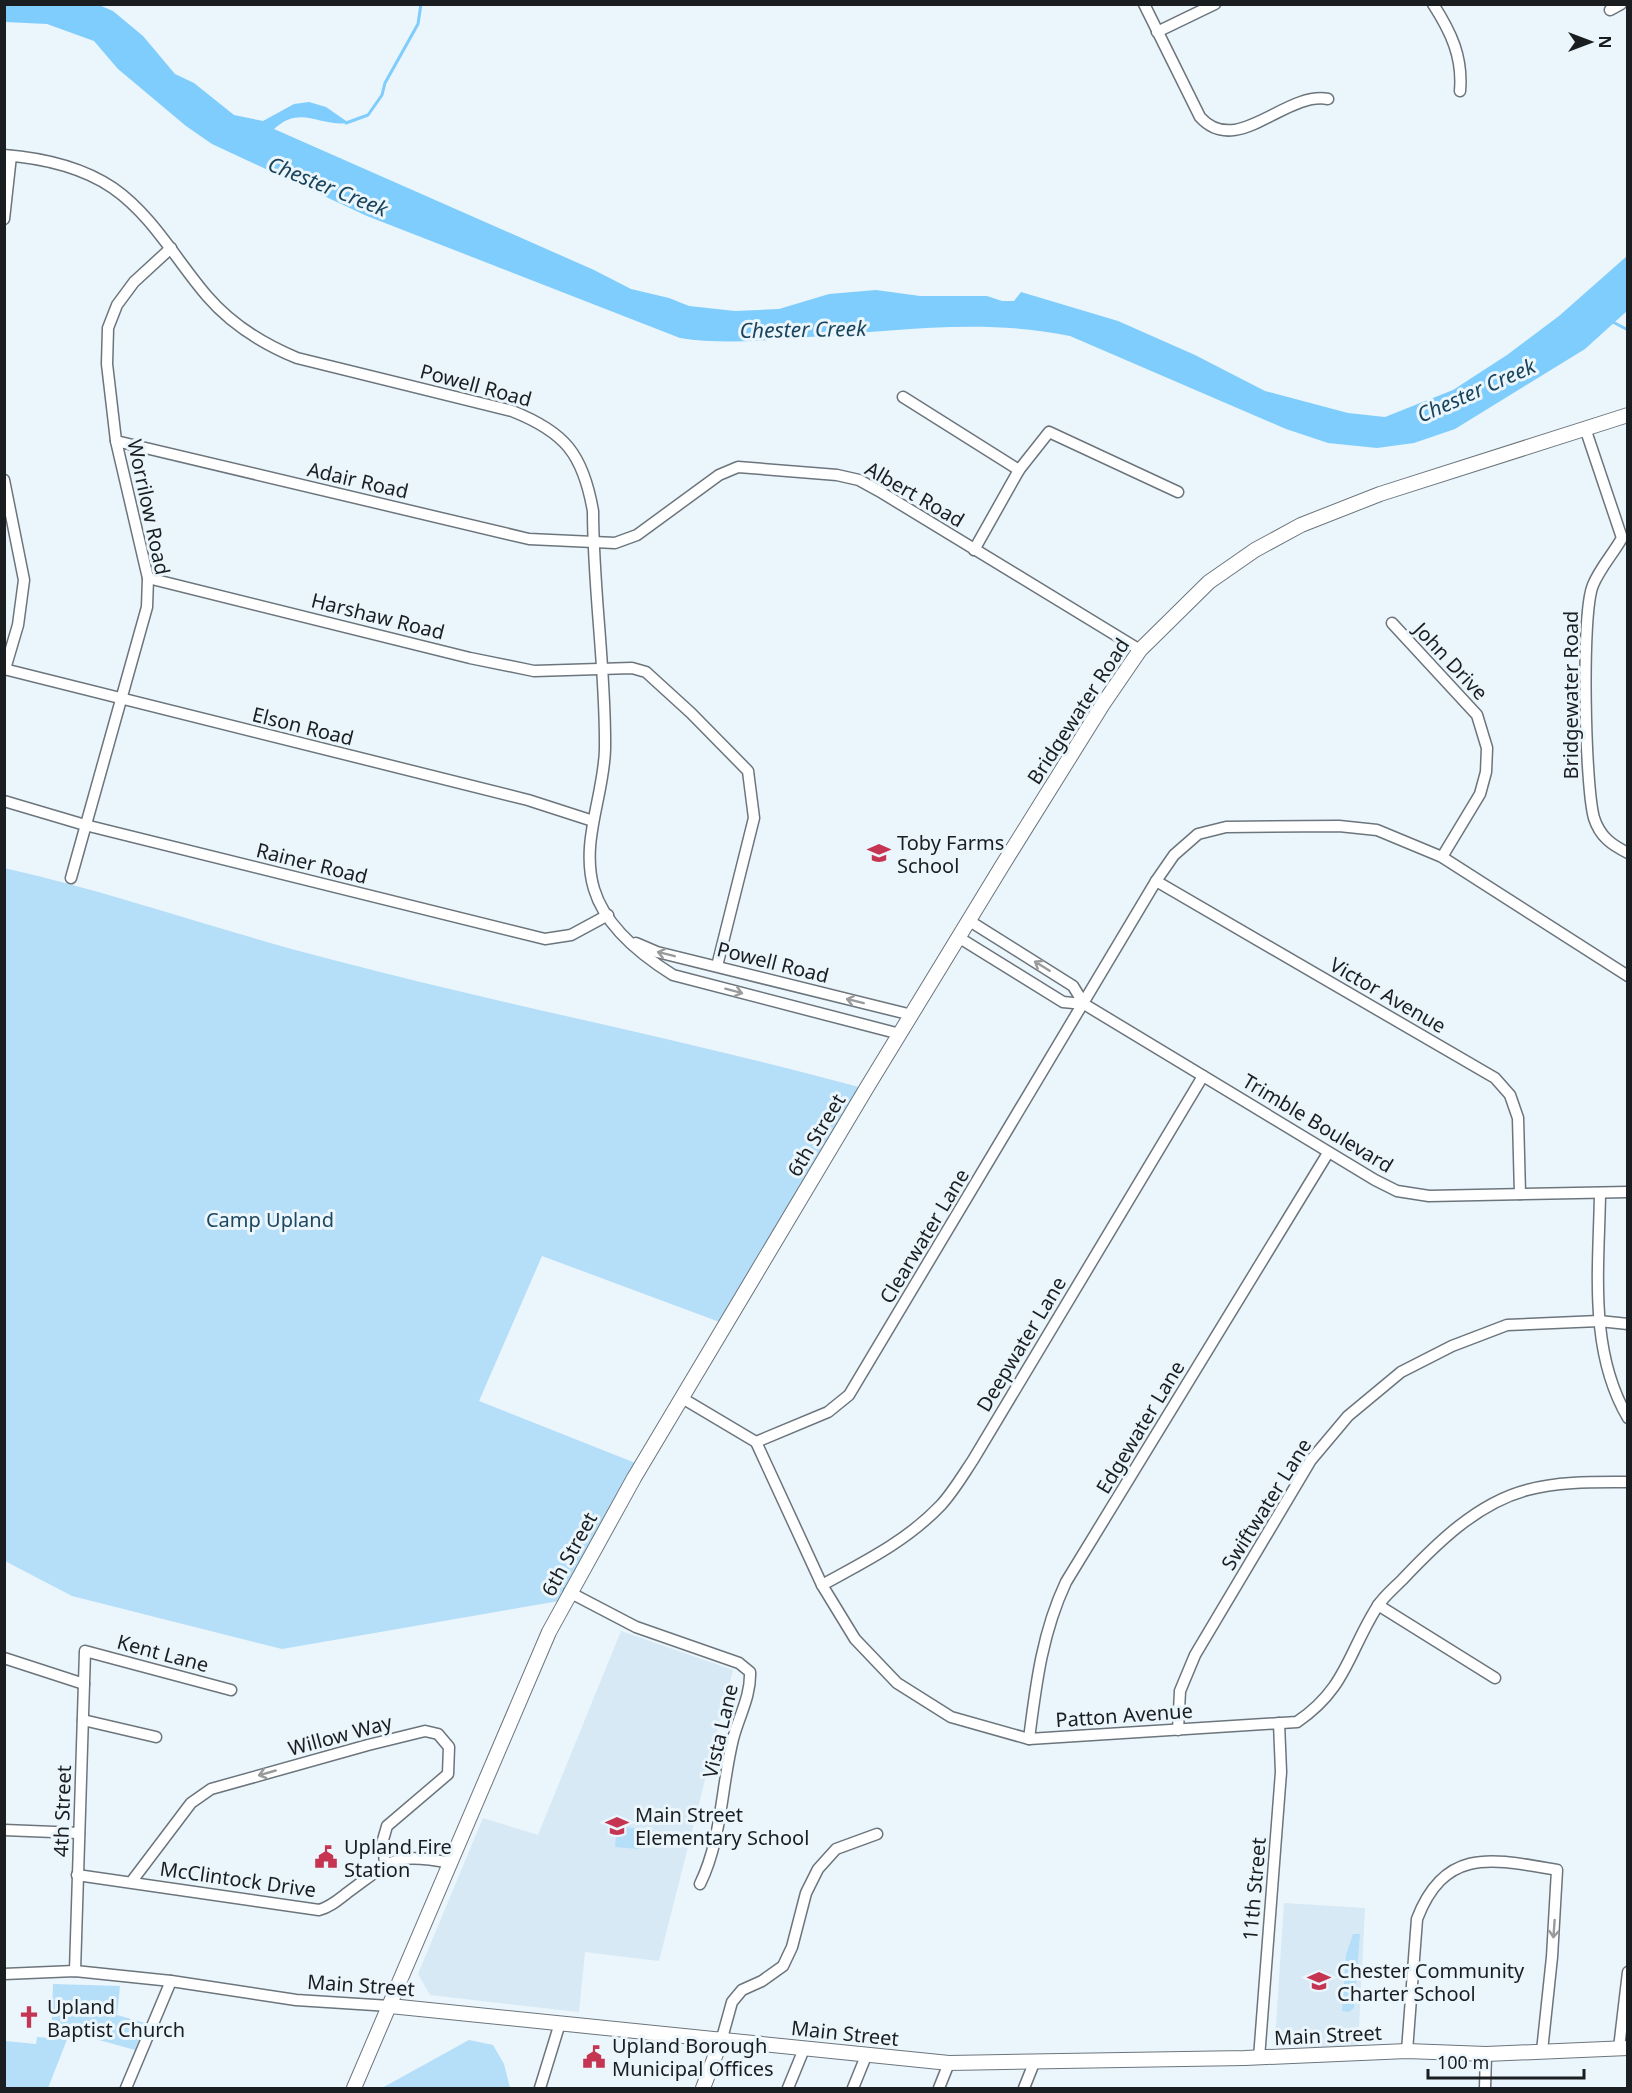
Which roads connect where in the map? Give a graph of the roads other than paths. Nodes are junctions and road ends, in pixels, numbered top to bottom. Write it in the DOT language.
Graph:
graph roads {
  1 [pos="1144,4"];
  2 [pos="1215,4"];
  3 [pos="1433,4"];
  4 [pos="1157,32"];
  5 [pos="1460,91"];
  6 [pos="1328,99"];
  7 [pos="8,155"];
  8 [pos="4,219"];
  9 [pos="171,248"];
  10 [pos="903,397"];
  11 [pos="1628,415"];
  12 [pos="1585,428"];
  13 [pos="116,441"];
  14 [pos="1019,470"];
  15 [pos="4,480"];
  16 [pos="1178,492"];
  17 [pos="593,542"];
  18 [pos="974,550"];
  19 [pos="148,578"];
  20 [pos="1392,623"];
  21 [pos="1140,650"];
  22 [pos="5,669"];
  23 [pos="601,669"];
  24 [pos="122,700"];
  25 [pos="4,801"];
  26 [pos="593,821"];
  27 [pos="85,825"];
  28 [pos="1628,853"];
  29 [pos="1442,857"];
  30 [pos="71,878"];
  31 [pos="1156,881"];
  32 [pos="608,915"];
  33 [pos="968,920"];
  34 [pos="958,937"];
  35 [pos="628,939"];
  36 [pos="717,966"];
  37 [pos="1628,976"];
  38 [pos="1084,1004"];
  39 [pos="912,1015"];
  40 [pos="900,1034"];
  41 [pos="878,1069"];
  42 [pos="1203,1076"];
  43 [pos="1328,1153"];
  44 [pos="1628,1192"];
  45 [pos="1600,1193"];
  46 [pos="1520,1194"];
  47 [pos="1599,1321"];
  48 [pos="1628,1324"];
  49 [pos="682,1398"];
  50 [pos="1628,1418"];
  51 [pos="756,1442"];
  52 [pos="1628,1482"];
  53 [pos="822,1585"];
  54 [pos="569,1592"];
  55 [pos="1378,1605"];
  56 [pos="85,1651"];
  57 [pos="4,1658"];
  58 [pos="1495,1678"];
  59 [pos="84,1684"];
  60 [pos="231,1689"];
  61 [pos="83,1720"];
  62 [pos="1279,1722"];
  63 [pos="1178,1730"];
  64 [pos="156,1737"];
  65 [pos="1029,1739"];
  66 [pos="4,1830"];
  67 [pos="79,1833"];
  68 [pos="877,1834"];
  69 [pos="451,1863"];
  70 [pos="385,1865"];
  71 [pos="77,1875"];
  72 [pos="132,1881"];
  73 [pos="700,1884"];
  74 [pos="75,1971"];
  75 [pos="1628,1972"];
  76 [pos="4,1974"];
  77 [pos="171,1981"];
  78 [pos="390,2006"];
  79 [pos="560,2023"];
  80 [pos="722,2038"];
  81 [pos="1623,2048"];
  82 [pos="804,2049"];
  83 [pos="1407,2051"];
  84 [pos="1542,2051"];
  85 [pos="1486,2054"];
  86 [pos="866,2056"];
  87 [pos="1259,2058"];
  88 [pos="949,2063"];
  89 [pos="1034,2063"];
  90 [pos="126,2088"];
  91 [pos="354,2088"];
  92 [pos="540,2088"];
  93 [pos="703,2088"];
  94 [pos="788,2088"];
  95 [pos="854,2088"];
  96 [pos="939,2088"];
  97 [pos="1024,2088"];
  98 [pos="1485,2088"];
  1 -- 4 [label="street"];
  2 -- 4 [label="street"];
  3 -- 5 [label="street"];
  4 -- 6 [label="street"];
  7 -- 8 [label="street"];
  7 -- 9 [label="street, Powell Road"];
  9 -- 13 [label="street, Worrilow Road"];
  9 -- 17 [label="street, Powell Road"];
  10 -- 14 [label="street"];
  11 -- 12 [label="street, Bridgewater Road"];
  12 -- 21 [label="street, Bridgewater Road"];
  12 -- 28 [label="street, Bridgewater Road"];
  13 -- 17 [label="street, Adair Road"];
  13 -- 19 [label="street, Worrilow Road"];
  14 -- 16 [label="street"];
  14 -- 18 [label="street"];
  15 -- 22 [label="street"];
  17 -- 18 [label="street, Albert Road"];
  17 -- 23 [label="street, Powell Road"];
  18 -- 21 [label="street, Albert Road"];
  19 -- 23 [label="street, Harshaw Road"];
  19 -- 24 [label="street, Worrilow Road"];
  20 -- 29 [label="street, John Drive"];
  21 -- 33 [label="street, Bridgewater Road"];
  22 -- 24 [label="street, Elson Road"];
  23 -- 26 [label="street, Powell Road"];
  23 -- 36 [label="street, Harshaw Road"];
  24 -- 26 [label="street, Elson Road"];
  24 -- 27 [label="street, Worrilow Road"];
  25 -- 27 [label="street, Rainer Road"];
  26 -- 32 [label="street, Powell Road"];
  27 -- 30 [label="street, Worrilow Road"];
  27 -- 32 [label="street, Rainer Road"];
  29 -- 31 [label="street, Clearwater Lane"];
  29 -- 37 [label="street, Clearwater Lane"];
  31 -- 38 [label="street, Clearwater Lane"];
  31 -- 46 [label="street, Victor Avenue"];
  32 -- 35 [label="street, Powell Road"];
  33 -- 34 [label="street, Bridgewater Road"];
  38 -- 33 [label="street, Trimble Boulevard, one-way"];
  34 -- 38 [label="street, Trimble Boulevard"];
  34 -- 39 [label="street, Bridgewater Road"];
  36 -- 35 [label="street, Powell Road, one-way"];
  35 -- 40 [label="street, Powell Road, one-way"];
  39 -- 36 [label="street, Powell Road, one-way"];
  38 -- 42 [label="street, Trimble Boulevard"];
  38 -- 51 [label="street, Clearwater Lane"];
  39 -- 40 [label="street, Bridgewater Road"];
  40 -- 41 [label="street, Bridgewater Road"];
  41 -- 49 [label="street, 6th Street"];
  42 -- 43 [label="street, Trimble Boulevard"];
  42 -- 53 [label="street, Deepwater Lane"];
  43 -- 46 [label="street, Trimble Boulevard"];
  43 -- 65 [label="street, Edgewater Lane"];
  44 -- 45 [label="street, Trimble Boulevard"];
  45 -- 46 [label="street, Trimble Boulevard"];
  45 -- 47 [label="street"];
  47 -- 48 [label="street, Swiftwater Lane"];
  47 -- 50 [label="street"];
  47 -- 63 [label="street, Swiftwater Lane"];
  49 -- 51 [label="street"];
  49 -- 54 [label="street, 6th Street"];
  51 -- 53 [label="street, Patton Avenue"];
  52 -- 55 [label="street, Patton Avenue"];
  53 -- 65 [label="street, Patton Avenue"];
  54 -- 69 [label="street, 6th Street"];
  54 -- 73 [label="street, Vista Lane"];
  55 -- 58 [label="street"];
  55 -- 62 [label="street, Patton Avenue"];
  56 -- 59 [label="street, 4th Street"];
  56 -- 60 [label="street, Kent Lane"];
  57 -- 59 [label="street"];
  59 -- 61 [label="street, 4th Street"];
  61 -- 64 [label="street"];
  61 -- 67 [label="street, 4th Street"];
  62 -- 63 [label="street, Patton Avenue"];
  62 -- 87 [label="street, 11th Street"];
  63 -- 65 [label="street, Patton Avenue"];
  66 -- 67 [label="street"];
  67 -- 71 [label="street, 4th Street"];
  68 -- 80 [label="street"];
  69 -- 70 [label="street, McClintock Drive"];
  69 -- 78 [label="street, 6th Street"];
  70 -- 72 [label="street, McClintock Drive"];
  70 -- 72 [label="street, Willow Way, one-way"];
  71 -- 72 [label="street, McClintock Drive"];
  71 -- 74 [label="street, 4th Street"];
  74 -- 76 [label="street, Main Street"];
  74 -- 77 [label="street, Main Street"];
  75 -- 81 [label="street"];
  77 -- 78 [label="street, Main Street"];
  77 -- 90 [label="street"];
  78 -- 79 [label="street, Main Street"];
  78 -- 91 [label="street, 6th Street"];
  79 -- 80 [label="street, Main Street"];
  79 -- 92 [label="street"];
  80 -- 82 [label="street, Main Street"];
  80 -- 93 [label="street"];
  81 -- 84 [label="street, Main Street"];
  82 -- 86 [label="street, Main Street"];
  82 -- 94 [label="street"];
  83 -- 84 [label="street, one-way"];
  83 -- 85 [label="street, Main Street"];
  83 -- 87 [label="street, Main Street"];
  84 -- 85 [label="street, Main Street"];
  85 -- 98 [label="street"];
  86 -- 88 [label="street, Main Street"];
  86 -- 95 [label="street"];
  87 -- 89 [label="street, Main Street"];
  88 -- 89 [label="street, Main Street"];
  88 -- 96 [label="street"];
  89 -- 97 [label="street"];
}
